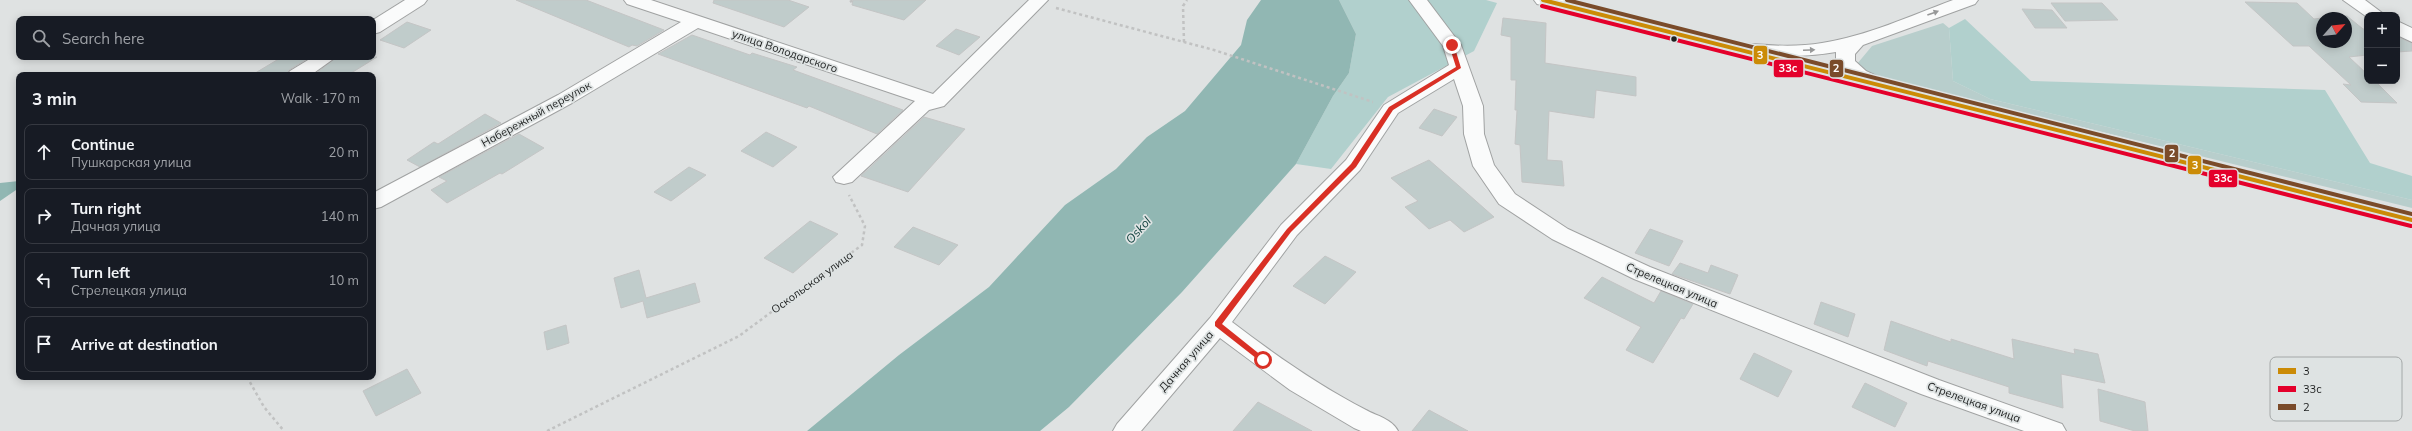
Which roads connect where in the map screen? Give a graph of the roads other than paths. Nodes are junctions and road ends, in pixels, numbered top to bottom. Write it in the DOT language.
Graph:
graph roads {
  1 [pos="418,0"];
  2 [pos="633,0"];
  3 [pos="1418,0"];
  4 [pos="1543,0"];
  5 [pos="1969,0"];
  6 [pos="2352,0"];
  7 [pos="1037,1"];
  8 [pos="2371,12"];
  9 [pos="696,21"];
  10 [pos="376,26"];
  11 [pos="2400,29"];
  12 [pos="2412,36"];
  13 [pos="1856,42"];
  14 [pos="1728,48"];
  15 [pos="321,60"];
  16 [pos="1459,67"];
  17 [pos="303,72"];
  18 [pos="1889,89"];
  19 [pos="937,102"];
  20 [pos="844,177"];
  21 [pos="376,200"];
  22 [pos="2412,220"];
  23 [pos="1218,324"];
  24 [pos="1126,431"];
  25 [pos="1385,431"];
  26 [pos="2053,431"];
  1 -- 10 [label="street"];
  2 -- 9 [label="street, улица Володарского"];
  3 -- 16 [label="street, Стрелецкая улица"];
  4 -- 14 [label="street"];
  13 -- 5 [label="street, one-way"];
  6 -- 8 [label="street"];
  7 -- 19 [label="street"];
  9 -- 19 [label="street, улица Володарского"];
  9 -- 21 [label="street, Набережный переулок"];
  11 -- 12 [label="street"];
  14 -- 13 [label="street, one-way"];
  13 -- 18 [label="street"];
  14 -- 18 [label="street"];
  15 -- 17 [label="street"];
  16 -- 23 [label="street, Дачная улица"];
  16 -- 26 [label="street, Стрелецкая улица"];
  18 -- 22 [label="street"];
  19 -- 20 [label="street"];
  23 -- 24 [label="street, Дачная улица"];
  23 -- 25 [label="street"];
}
